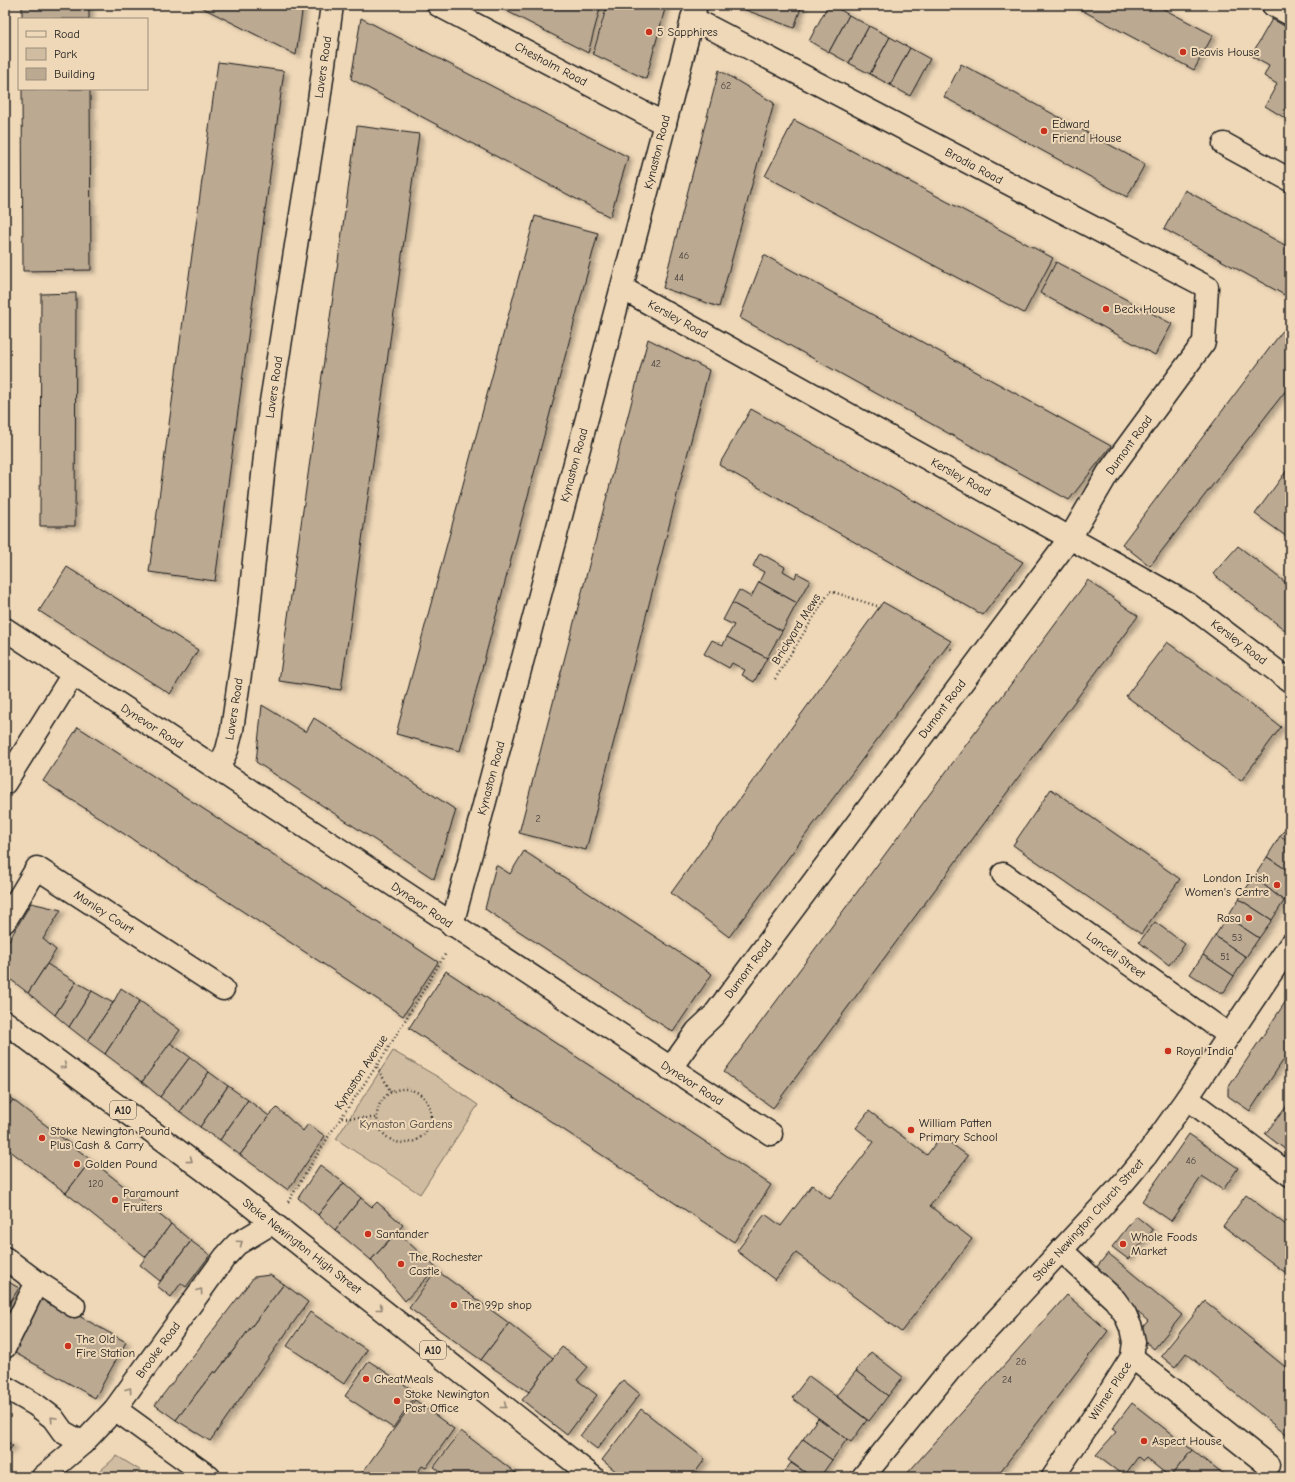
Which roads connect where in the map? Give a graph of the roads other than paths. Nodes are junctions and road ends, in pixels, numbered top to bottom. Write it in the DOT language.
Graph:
graph roads {
  1 [pos="332,5"];
  2 [pos="438,5"];
  3 [pos="1273,5"];
  4 [pos="694,11"];
  5 [pos="1290,14"];
  6 [pos="665,124"];
  7 [pos="1224,144"];
  8 [pos="1290,180"];
  9 [pos="622,288"];
  10 [pos="1204,342"];
  11 [pos="1070,538"];
  12 [pos="5,629"];
  13 [pos="73,674"];
  14 [pos="1290,681"];
  15 [pos="218,769"];
  16 [pos="5,783"];
  17 [pos="1003,874"];
  18 [pos="5,921"];
  19 [pos="452,925"];
  20 [pos="1290,945"];
  21 [pos="223,989"];
  22 [pos="5,1022"];
  23 [pos="1229,1036"];
  24 [pos="670,1069"];
  25 [pos="1187,1098"];
  26 [pos="771,1134"];
  27 [pos="1290,1175"];
  28 [pos="272,1223"];
  29 [pos="1061,1250"];
  30 [pos="5,1258"];
  31 [pos="37,1282"];
  32 [pos="74,1306"];
  33 [pos="5,1346"];
  34 [pos="1132,1357"];
  35 [pos="5,1387"];
  36 [pos="115,1409"];
  37 [pos="83,1443"];
  38 [pos="1268,1465"];
  39 [pos="43,1477"];
  40 [pos="209,1477"];
  41 [pos="593,1477"];
  42 [pos="863,1477"];
  43 [pos="1053,1477"];
  1 -- 15 [label="main road, Lavers Road"];
  2 -- 6 [label="main road, Chesholm Road"];
  3 -- 5 [label="main road"];
  4 -- 6 [label="main road, Kynaston Road"];
  4 -- 10 [label="main road, Brodia Road"];
  6 -- 9 [label="main road, Kynaston Road"];
  7 -- 8 [label="main road"];
  9 -- 11 [label="main road, Kersley Road"];
  9 -- 19 [label="main road, Kynaston Road"];
  10 -- 11 [label="main road, Dumont Road"];
  11 -- 14 [label="main road, Kersley Road"];
  11 -- 24 [label="main road, Dumont Road"];
  12 -- 13 [label="main road, Dynevor Road"];
  13 -- 15 [label="main road, Dynevor Road"];
  13 -- 16 [label="main road"];
  15 -- 19 [label="main road, Dynevor Road"];
  17 -- 23 [label="main road, Lancell Street"];
  18 -- 21 [label="main road, Manley Court"];
  19 -- 24 [label="main road, Dynevor Road"];
  20 -- 23 [label="main road, Stoke Newington Church Street"];
  22 -- 28 [label="main road, Stoke Newington High Street / A10, one-way"];
  23 -- 25 [label="main road, Stoke Newington Church Street"];
  24 -- 26 [label="main road, Dynevor Road"];
  25 -- 27 [label="main road"];
  25 -- 29 [label="main road, Stoke Newington Church Street"];
  36 -- 28 [label="main road, Brooke Road, one-way"];
  28 -- 41 [label="main road, Stoke Newington High Street / A10, one-way"];
  29 -- 34 [label="main road, Wilmer Place"];
  29 -- 42 [label="main road, Stoke Newington Church Street"];
  30 -- 31 [label="main road"];
  31 -- 32 [label="main road"];
  31 -- 33 [label="main road"];
  34 -- 38 [label="main road"];
  34 -- 43 [label="main road, Wilmer Place"];
  37 -- 35 [label="main road, one-way"];
  36 -- 37 [label="main road, Brooke Road"];
  36 -- 40 [label="main road"];
  37 -- 39 [label="main road, Brooke Road"];
}
